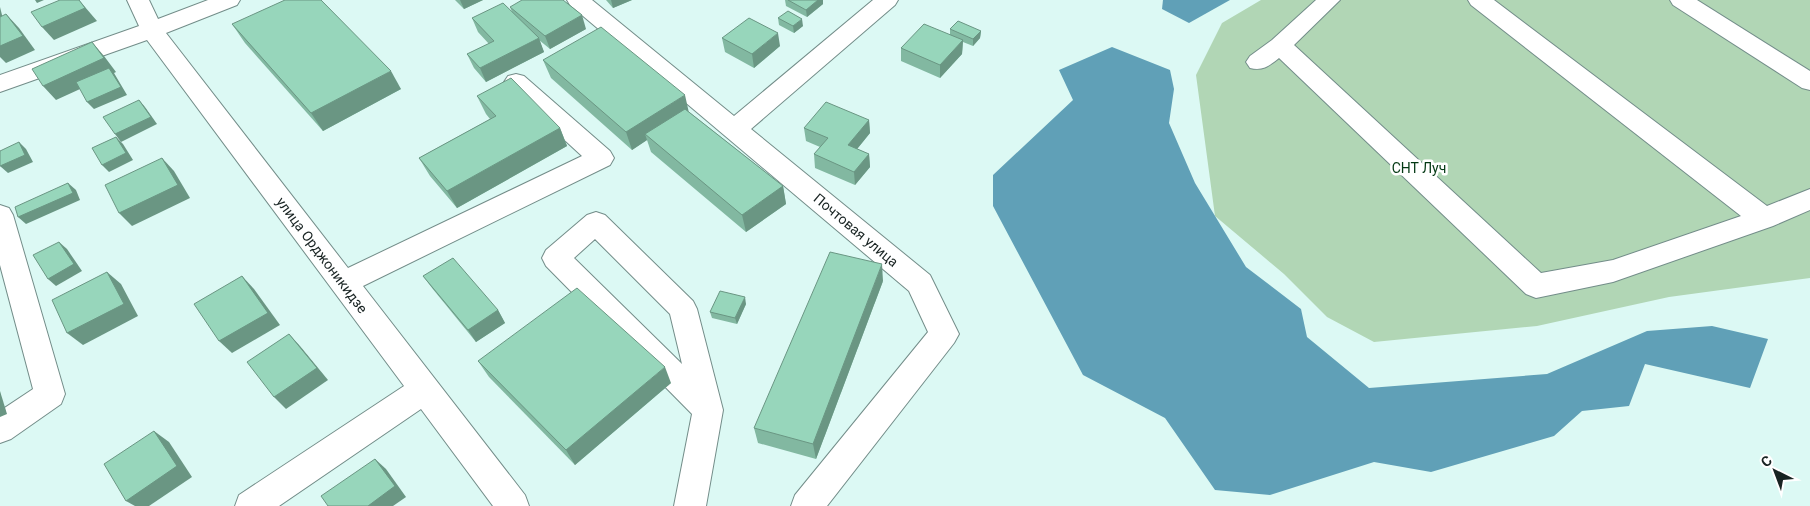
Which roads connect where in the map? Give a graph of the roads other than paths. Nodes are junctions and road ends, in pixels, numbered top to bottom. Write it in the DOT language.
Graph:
graph roads {
  1 [pos="138,0"];
  2 [pos="229,0"];
  3 [pos="578,0"];
  4 [pos="887,0"];
  5 [pos="1329,0"];
  6 [pos="1479,0"];
  7 [pos="1681,0"];
  8 [pos="152,30"];
  9 [pos="1280,45"];
  10 [pos="1258,62"];
  11 [pos="516,82"];
  12 [pos="1810,82"];
  13 [pos="0,84"];
  14 [pos="735,129"];
  15 [pos="1810,199"];
  16 [pos="0,215"];
  17 [pos="1764,219"];
  18 [pos="343,283"];
  19 [pos="424,390"];
  20 [pos="708,410"];
  21 [pos="0,429"];
  22 [pos="251,506"];
  23 [pos="513,506"];
  24 [pos="690,506"];
  25 [pos="807,506"];
  1 -- 8 [label="street, улица Орджоникидзе"];
  2 -- 8 [label="street"];
  3 -- 14 [label="street, Почтовая улица"];
  4 -- 14 [label="street"];
  5 -- 9 [label="street"];
  6 -- 17 [label="street"];
  7 -- 12 [label="street"];
  8 -- 13 [label="street"];
  8 -- 18 [label="street, улица Орджоникидзе"];
  9 -- 10 [label="street"];
  9 -- 17 [label="street"];
  11 -- 18 [label="street"];
  14 -- 25 [label="street, Почтовая улица"];
  15 -- 17 [label="street"];
  16 -- 21 [label="street"];
  18 -- 19 [label="street, улица Орджоникидзе"];
  19 -- 22 [label="street"];
  19 -- 23 [label="street, улица Орджоникидзе"];
  20 -- 20 [label="street"];
  20 -- 24 [label="street"];
}
